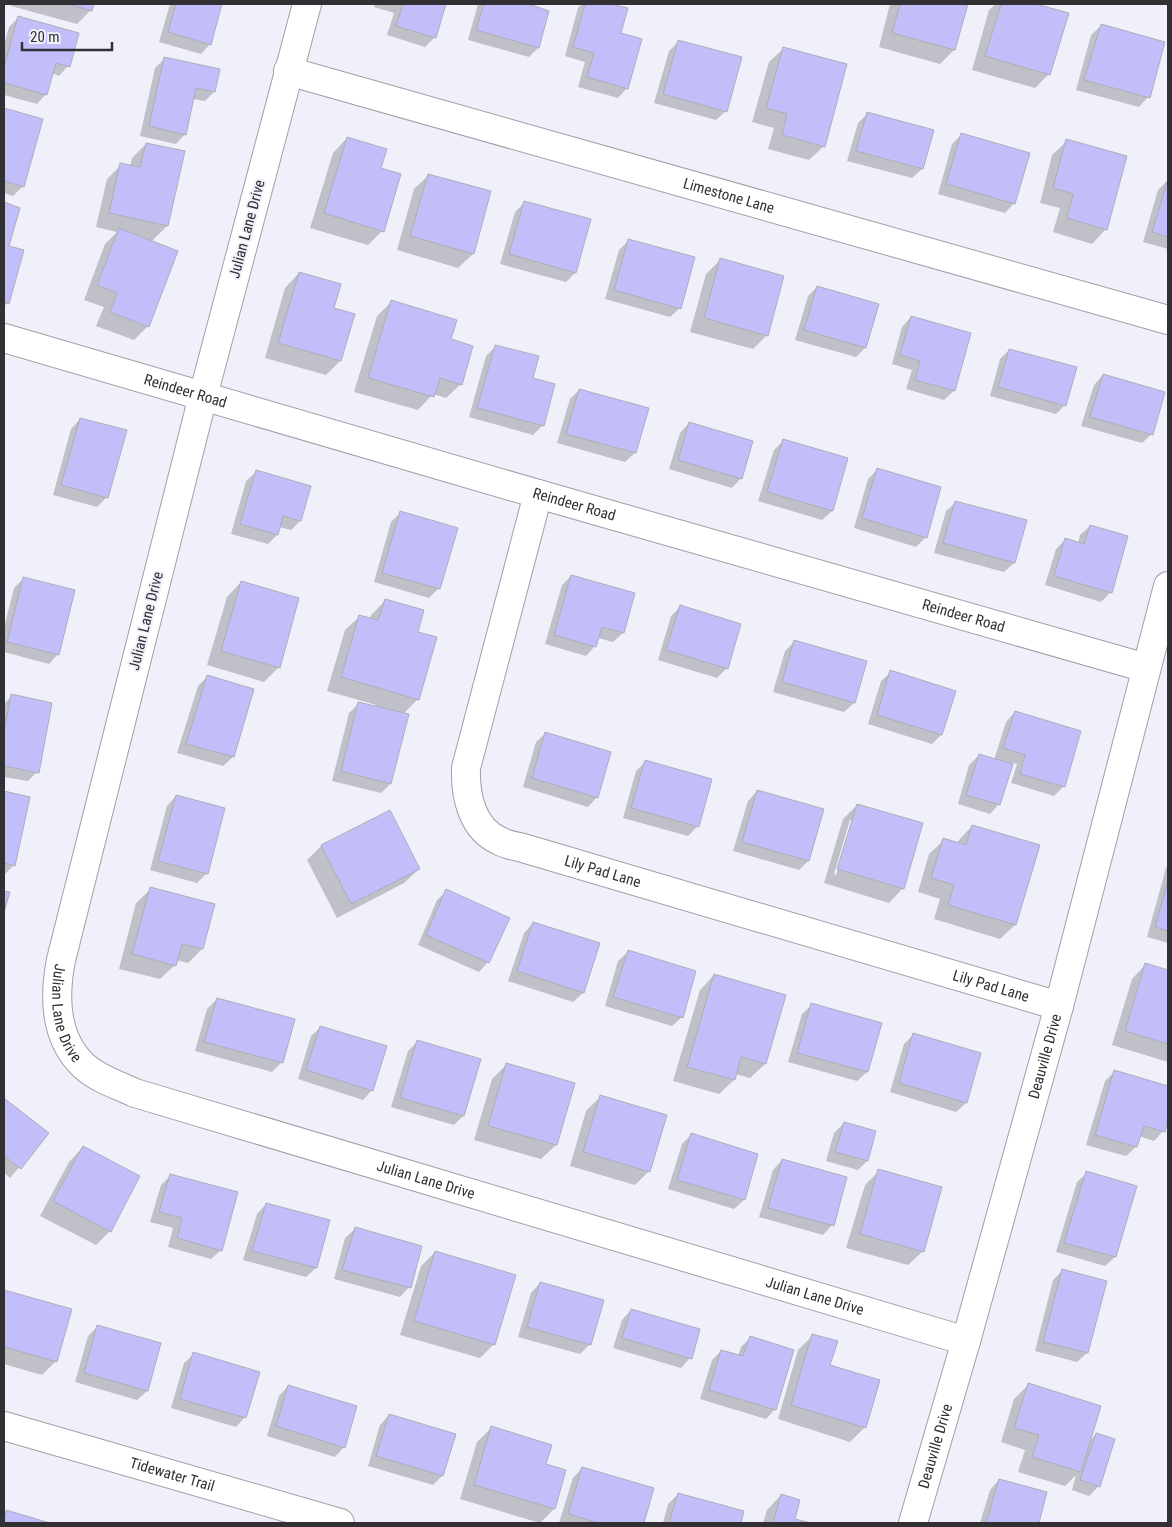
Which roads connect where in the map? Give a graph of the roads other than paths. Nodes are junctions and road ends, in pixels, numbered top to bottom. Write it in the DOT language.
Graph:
graph roads {
  1 [pos="307,4"];
  2 [pos="288,71"];
  3 [pos="1168,320"];
  4 [pos="4,338"];
  5 [pos="204,396"];
  6 [pos="538,494"];
  7 [pos="1168,586"];
  8 [pos="1146,668"];
  9 [pos="1059,1006"];
  10 [pos="966,1341"];
  11 [pos="4,1426"];
  12 [pos="340,1523"];
  13 [pos="913,1523"];
  1 -- 2 [label="street, Julian Lane Drive"];
  2 -- 3 [label="street, Limestone Lane"];
  2 -- 5 [label="street, Julian Lane Drive"];
  4 -- 5 [label="street, Reindeer Road"];
  5 -- 6 [label="street, Reindeer Road"];
  5 -- 10 [label="street, Julian Lane Drive"];
  6 -- 8 [label="street, Reindeer Road"];
  6 -- 9 [label="street, Lily Pad Lane"];
  7 -- 8 [label="street, Deauville Drive"];
  8 -- 9 [label="street, Deauville Drive"];
  9 -- 10 [label="street, Deauville Drive"];
  10 -- 13 [label="street, Deauville Drive"];
  11 -- 12 [label="street, Tidewater Trail"];
}
